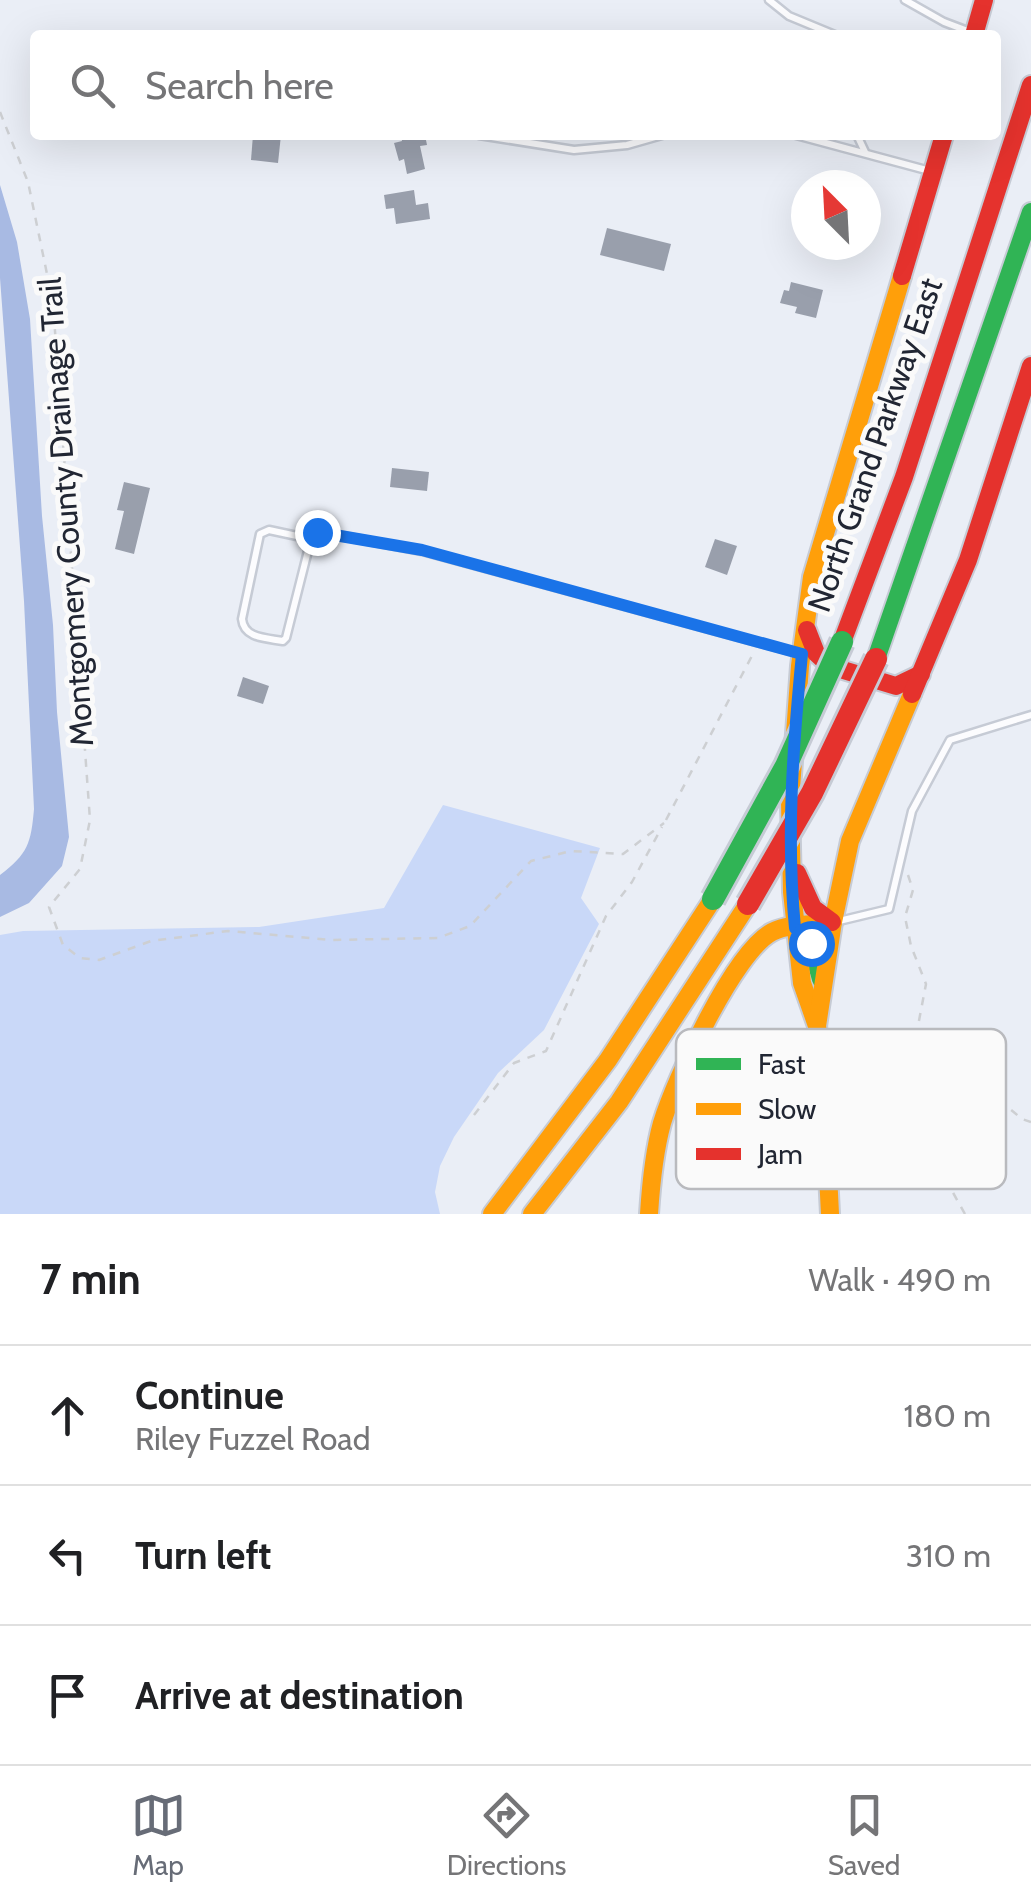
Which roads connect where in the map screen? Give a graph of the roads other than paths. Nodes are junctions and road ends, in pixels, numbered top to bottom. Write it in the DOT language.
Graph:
graph roads {
  1 [pos="769,0"];
  2 [pos="906,0"];
  3 [pos="984,0"];
  4 [pos="823,30"];
  5 [pos="964,30"];
  6 [pos="975,30"];
  7 [pos="1031,86"];
  8 [pos="511,140"];
  9 [pos="644,140"];
  10 [pos="814,140"];
  11 [pos="860,140"];
  12 [pos="943,140"];
  13 [pos="866,154"];
  14 [pos="933,172"];
  15 [pos="1031,212"];
  16 [pos="1026,230"];
  17 [pos="1031,366"];
  18 [pos="312,538"];
  19 [pos="805,624"];
  20 [pos="802,654"];
  21 [pos="922,674"];
  22 [pos="1031,715"];
  23 [pos="790,843"];
  24 [pos="832,922"];
  25 [pos="795,928"];
  26 [pos="824,989"];
  27 [pos="817,1026"];
  28 [pos="704,1029"];
  29 [pos="817,1029"];
  30 [pos="676,1088"];
  31 [pos="829,1189"];
  32 [pos="492,1214"];
  33 [pos="532,1214"];
  34 [pos="649,1214"];
  35 [pos="830,1214"];
  1 -- 4 [label="lane"];
  2 -- 5 [label="lane"];
  3 -- 6 [label="main road"];
  7 -- 32 [label="main road, North Grand Parkway East, bridge"];
  8 -- 9 [label="lane"];
  10 -- 13 [label="lane"];
  11 -- 13 [label="lane"];
  12 -- 14 [label="main road, North Grand Parkway East"];
  13 -- 14 [label="lane"];
  14 -- 19 [label="main road, North Grand Parkway East"];
  15 -- 16 [label="main road"];
  16 -- 33 [label="main road, bridge"];
  17 -- 21 [label="main road"];
  18 -- 18 [label="lane"];
  18 -- 20 [label="lane"];
  19 -- 20 [label="main road, North Grand Parkway East"];
  19 -- 21 [label="main road"];
  20 -- 23 [label="main road, North Grand Parkway East"];
  21 -- 24 [label="main road"];
  22 -- 24 [label="lane"];
  23 -- 24 [label="main road"];
  23 -- 25 [label="main road"];
  24 -- 25 [label="main road"];
  24 -- 26 [label="main road"];
  25 -- 26 [label="main road"];
  25 -- 27 [label="main road"];
  25 -- 28 [label="main road"];
  26 -- 27 [label="main road"];
  27 -- 29 [label="main road"];
  30 -- 34 [label="main road"];
  31 -- 35 [label="main road"];
}
